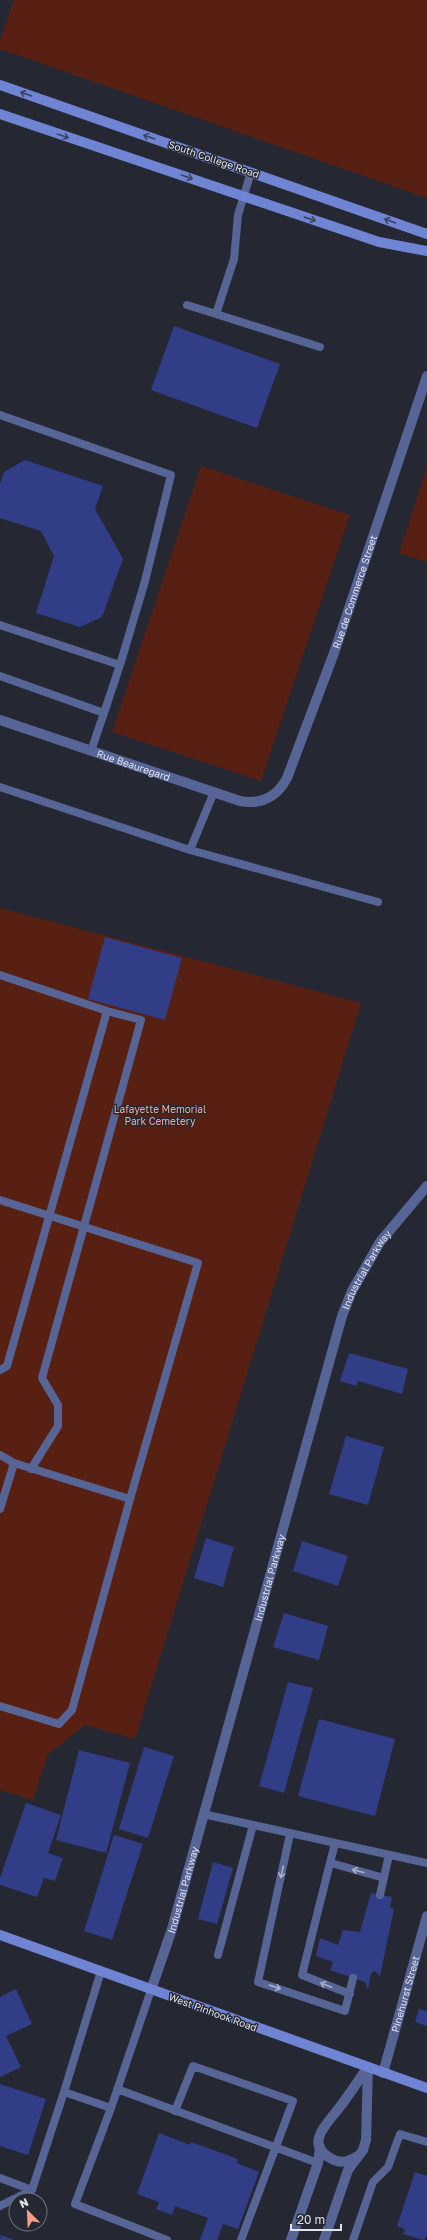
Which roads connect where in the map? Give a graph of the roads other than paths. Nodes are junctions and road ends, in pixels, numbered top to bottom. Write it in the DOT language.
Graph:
graph roads {
  1 [pos="0,85"];
  2 [pos="0,114"];
  3 [pos="251,172"];
  4 [pos="243,196"];
  5 [pos="427,234"];
  6 [pos="427,252"];
  7 [pos="187,305"];
  8 [pos="216,314"];
  9 [pos="320,347"];
  10 [pos="427,376"];
  11 [pos="0,414"];
  12 [pos="0,625"];
  13 [pos="120,665"];
  14 [pos="0,676"];
  15 [pos="104,713"];
  16 [pos="0,720"];
  17 [pos="92,751"];
  18 [pos="0,787"];
  19 [pos="214,792"];
  20 [pos="267,799"];
  21 [pos="190,850"];
  22 [pos="378,902"];
  23 [pos="0,975"];
  24 [pos="107,1011"];
  25 [pos="427,1186"];
  26 [pos="0,1200"];
  27 [pos="49,1216"];
  28 [pos="84,1227"];
  29 [pos="0,1370"];
  30 [pos="0,1455"];
  31 [pos="14,1464"];
  32 [pos="31,1469"];
  33 [pos="130,1499"];
  34 [pos="0,1509"];
  35 [pos="0,1706"];
  36 [pos="203,1814"];
  37 [pos="253,1825"];
  38 [pos="290,1834"];
  39 [pos="335,1843"];
  40 [pos="389,1855"];
  41 [pos="331,1863"];
  42 [pos="427,1863"];
  43 [pos="384,1878"];
  44 [pos="380,1895"];
  45 [pos="427,1916"];
  46 [pos="0,1936"];
  47 [pos="424,1939"];
  48 [pos="218,1955"];
  49 [pos="101,1971"];
  50 [pos="353,1978"];
  51 [pos="151,1990"];
  52 [pos="350,1994"];
  53 [pos="368,2067"];
  54 [pos="383,2073"];
  55 [pos="427,2088"];
  56 [pos="117,2089"];
  57 [pos="64,2092"];
  58 [pos="111,2108"];
  59 [pos="175,2111"];
  60 [pos="427,2142"];
  61 [pos="320,2147"];
  62 [pos="276,2148"];
  63 [pos="359,2155"];
  64 [pos="318,2163"];
  65 [pos="0,2178"];
  66 [pos="32,2190"];
  67 [pos="0,2206"];
  68 [pos="167,2240"];
  69 [pos="241,2240"];
  70 [pos="291,2240"];
  71 [pos="324,2240"];
  72 [pos="353,2240"];
  3 -- 1 [label="street, South College Road, one-way"];
  2 -- 4 [label="street, one-way"];
  3 -- 4 [label="lane"];
  5 -- 3 [label="street, South College Road, one-way"];
  4 -- 6 [label="street, one-way"];
  4 -- 8 [label="lane"];
  7 -- 8 [label="lane"];
  8 -- 9 [label="lane"];
  10 -- 20 [label="street, Rue de Commerce Street"];
  11 -- 13 [label="lane"];
  12 -- 13 [label="lane"];
  13 -- 15 [label="lane"];
  14 -- 15 [label="lane"];
  15 -- 17 [label="lane"];
  16 -- 17 [label="street, Rue Beauregard"];
  17 -- 19 [label="street, Rue Beauregard"];
  18 -- 21 [label="lane"];
  19 -- 20 [label="street, Rue Beauregard"];
  19 -- 21 [label="lane"];
  21 -- 22 [label="lane"];
  23 -- 24 [label="lane"];
  24 -- 27 [label="lane"];
  24 -- 28 [label="lane"];
  25 -- 36 [label="street, Industrial Parkway"];
  26 -- 27 [label="lane"];
  27 -- 28 [label="lane"];
  27 -- 29 [label="lane"];
  28 -- 32 [label="lane"];
  28 -- 33 [label="lane"];
  30 -- 31 [label="lane"];
  31 -- 32 [label="lane"];
  31 -- 34 [label="lane"];
  32 -- 33 [label="lane"];
  33 -- 35 [label="lane"];
  36 -- 37 [label="lane"];
  36 -- 51 [label="street, Industrial Parkway"];
  37 -- 38 [label="lane"];
  37 -- 48 [label="lane"];
  38 -- 39 [label="lane"];
  38 -- 52 [label="lane, one-way"];
  39 -- 40 [label="lane"];
  39 -- 41 [label="lane"];
  40 -- 42 [label="lane"];
  40 -- 43 [label="lane"];
  43 -- 41 [label="lane, one-way"];
  52 -- 41 [label="lane, one-way"];
  43 -- 44 [label="lane"];
  45 -- 47 [label="street, Pinehurst Street"];
  46 -- 49 [label="street, West Pinhook Road"];
  47 -- 54 [label="street, Pinehurst Street"];
  49 -- 51 [label="street, West Pinhook Road"];
  49 -- 57 [label="lane"];
  50 -- 52 [label="lane"];
  51 -- 53 [label="street, West Pinhook Road"];
  51 -- 56 [label="lane"];
  53 -- 54 [label="street, West Pinhook Road"];
  53 -- 61 [label="street"];
  53 -- 63 [label="street"];
  54 -- 55 [label="street, West Pinhook Road"];
  56 -- 58 [label="lane"];
  56 -- 59 [label="lane"];
  57 -- 58 [label="lane"];
  57 -- 66 [label="lane"];
  58 -- 68 [label="lane"];
  59 -- 62 [label="lane"];
  59 -- 62 [label="lane"];
  60 -- 72 [label="lane"];
  61 -- 63 [label="street"];
  61 -- 64 [label="street"];
  62 -- 64 [label="lane"];
  62 -- 69 [label="lane"];
  63 -- 71 [label="street"];
  64 -- 70 [label="street"];
  65 -- 66 [label="lane"];
  66 -- 67 [label="lane"];
}
